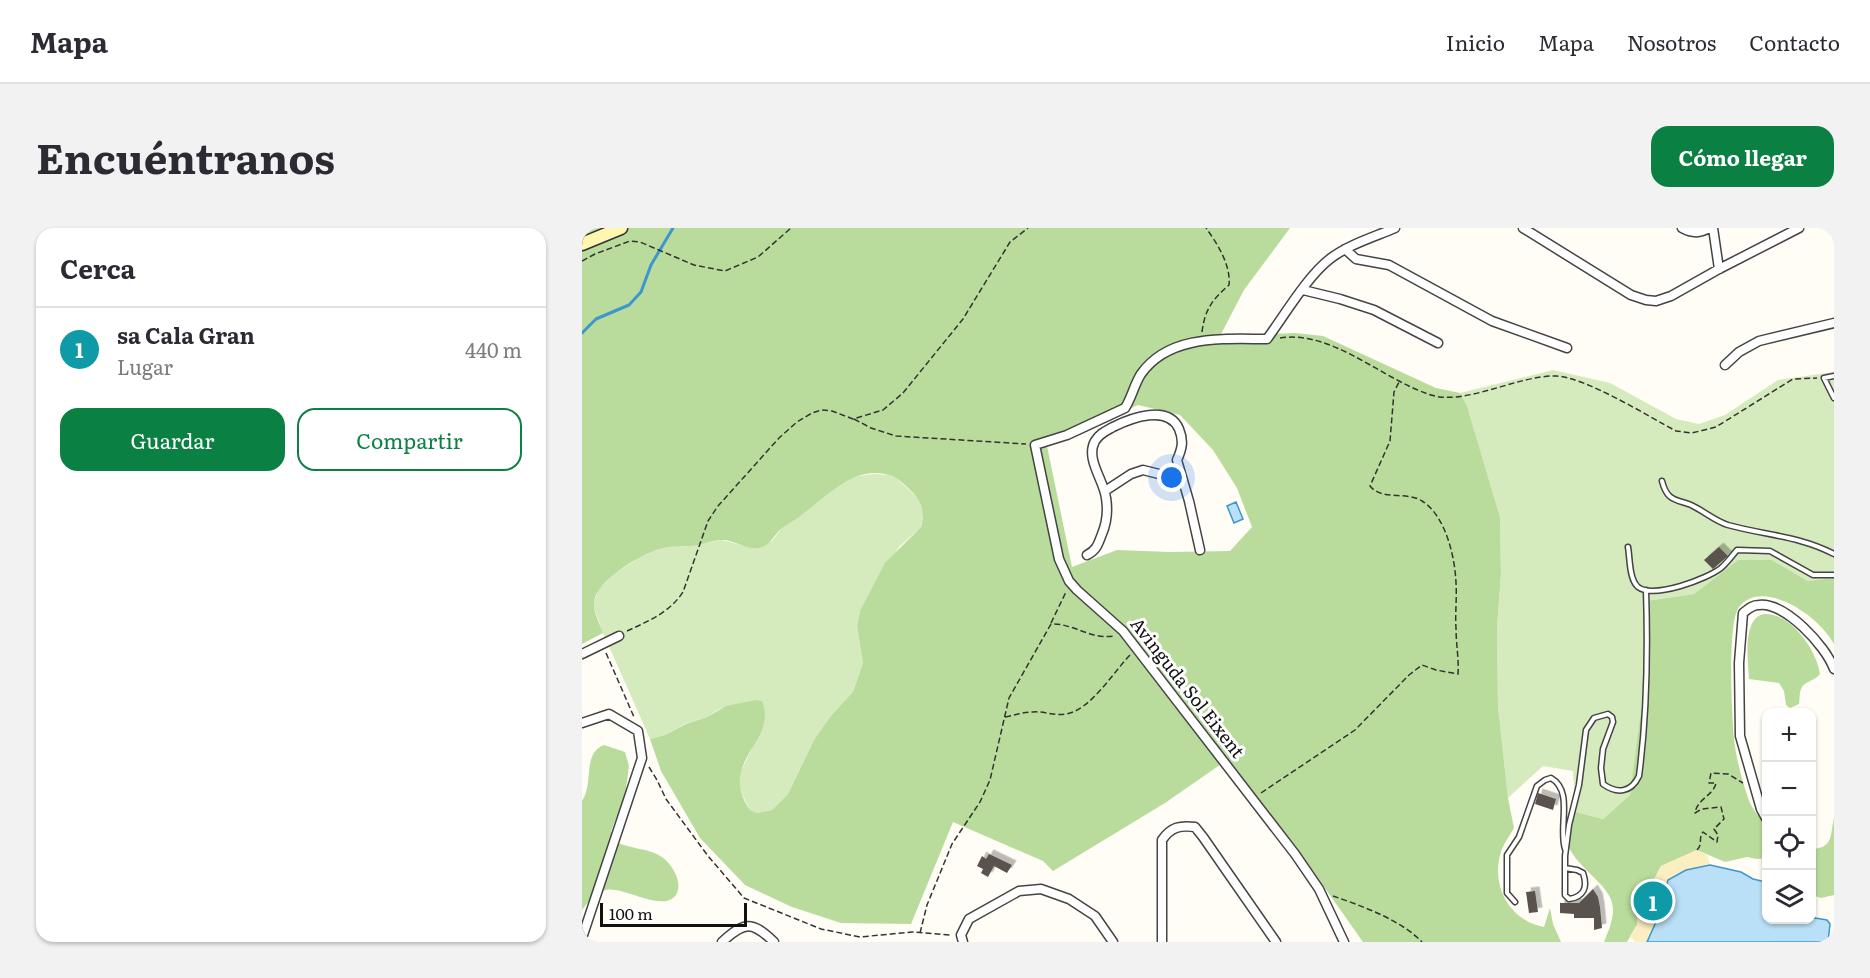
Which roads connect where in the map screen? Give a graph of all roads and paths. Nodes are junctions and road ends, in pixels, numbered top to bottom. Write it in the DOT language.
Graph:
graph roads {
  1 [pos="621,228"];
  2 [pos="791,228"];
  3 [pos="1028,228"];
  4 [pos="1206,228"];
  5 [pos="1395,228"];
  6 [pos="1523,228"];
  7 [pos="1682,228"];
  8 [pos="1711,228"];
  9 [pos="1799,228"];
  10 [pos="582,244"];
  11 [pos="1345,249"];
  12 [pos="582,261"];
  13 [pos="1719,269"];
  14 [pos="1303,290"];
  15 [pos="1834,322"];
  16 [pos="1267,339"];
  17 [pos="1201,342"];
  18 [pos="1438,343"];
  19 [pos="1567,348"];
  20 [pos="1725,365"];
  21 [pos="1834,376"];
  22 [pos="1824,378"];
  23 [pos="1399,382"];
  24 [pos="1834,398"];
  25 [pos="1125,408"];
  26 [pos="1131,418"];
  27 [pos="853,419"];
  28 [pos="1035,445"];
  29 [pos="1183,480"];
  30 [pos="1662,481"];
  31 [pos="1105,491"];
  32 [pos="1628,547"];
  33 [pos="1200,550"];
  34 [pos="1834,554"];
  35 [pos="1087,555"];
  36 [pos="1834,575"];
  37 [pos="1072,584"];
  38 [pos="1646,590"];
  39 [pos="1051,624"];
  40 [pos="1123,631"];
  41 [pos="618,636"];
  42 [pos="602,644"];
  43 [pos="1136,648"];
  44 [pos="582,654"];
  45 [pos="1834,669"];
  46 [pos="1005,717"];
  47 [pos="582,723"];
  48 [pos="638,731"];
  49 [pos="642,758"];
  50 [pos="1753,782"];
  51 [pos="1253,799"];
  52 [pos="1766,816"];
  53 [pos="1697,850"];
  54 [pos="1566,853"];
  55 [pos="1565,868"];
  56 [pos="1319,889"];
  57 [pos="1515,902"];
  58 [pos="920,933"];
  59 [pos="582,938"];
  60 [pos="962,938"];
  61 [pos="722,942"];
  62 [pos="774,942"];
  63 [pos="1113,942"];
  64 [pos="1162,942"];
  65 [pos="1276,942"];
  66 [pos="1344,942"];
  67 [pos="1422,942"];
  1 -- 10 [label="main road"];
  2 -- 12 [label="path"];
  3 -- 27 [label="path"];
  4 -- 17 [label="path"];
  5 -- 11 [label="street"];
  6 -- 13 [label="street"];
  7 -- 8 [label="street"];
  8 -- 13 [label="street"];
  9 -- 13 [label="street"];
  11 -- 14 [label="street"];
  11 -- 19 [label="street"];
  14 -- 16 [label="street"];
  14 -- 18 [label="street"];
  15 -- 20 [label="street"];
  16 -- 17 [label="street"];
  16 -- 23 [label="path"];
  17 -- 25 [label="street"];
  21 -- 22 [label="lane"];
  22 -- 23 [label="path"];
  22 -- 24 [label="lane"];
  23 -- 51 [label="path"];
  25 -- 26 [label="street"];
  25 -- 28 [label="street"];
  26 -- 29 [label="street"];
  26 -- 31 [label="street"];
  27 -- 28 [label="path"];
  27 -- 41 [label="path"];
  28 -- 37 [label="street, Avinguda Sol Eixent"];
  29 -- 31 [label="street"];
  29 -- 33 [label="street"];
  30 -- 34 [label="lane"];
  31 -- 35 [label="street"];
  32 -- 38 [label="lane"];
  36 -- 38 [label="lane"];
  37 -- 39 [label="path"];
  37 -- 40 [label="street, Avinguda Sol Eixent"];
  38 -- 54 [label="lane"];
  39 -- 40 [label="path"];
  39 -- 46 [label="path"];
  40 -- 43 [label="street, Avinguda Sol Eixent"];
  41 -- 42 [label="street"];
  42 -- 44 [label="street"];
  42 -- 48 [label="path"];
  43 -- 46 [label="path"];
  43 -- 51 [label="street, Avinguda Sol Eixent"];
  45 -- 50 [label="street"];
  46 -- 58 [label="path"];
  47 -- 48 [label="street"];
  48 -- 49 [label="street"];
  49 -- 58 [label="path"];
  49 -- 59 [label="street"];
  50 -- 52 [label="street"];
  50 -- 53 [label="path"];
  51 -- 56 [label="street, Avinguda Sol Eixent"];
  54 -- 55 [label="lane"];
  54 -- 57 [label="lane"];
  55 -- 55 [label="lane"];
  56 -- 66 [label="street, Avinguda Sol Eixent"];
  56 -- 67 [label="path"];
  58 -- 60 [label="path"];
  60 -- 63 [label="street"];
  61 -- 62 [label="street"];
  64 -- 65 [label="street"];
}
